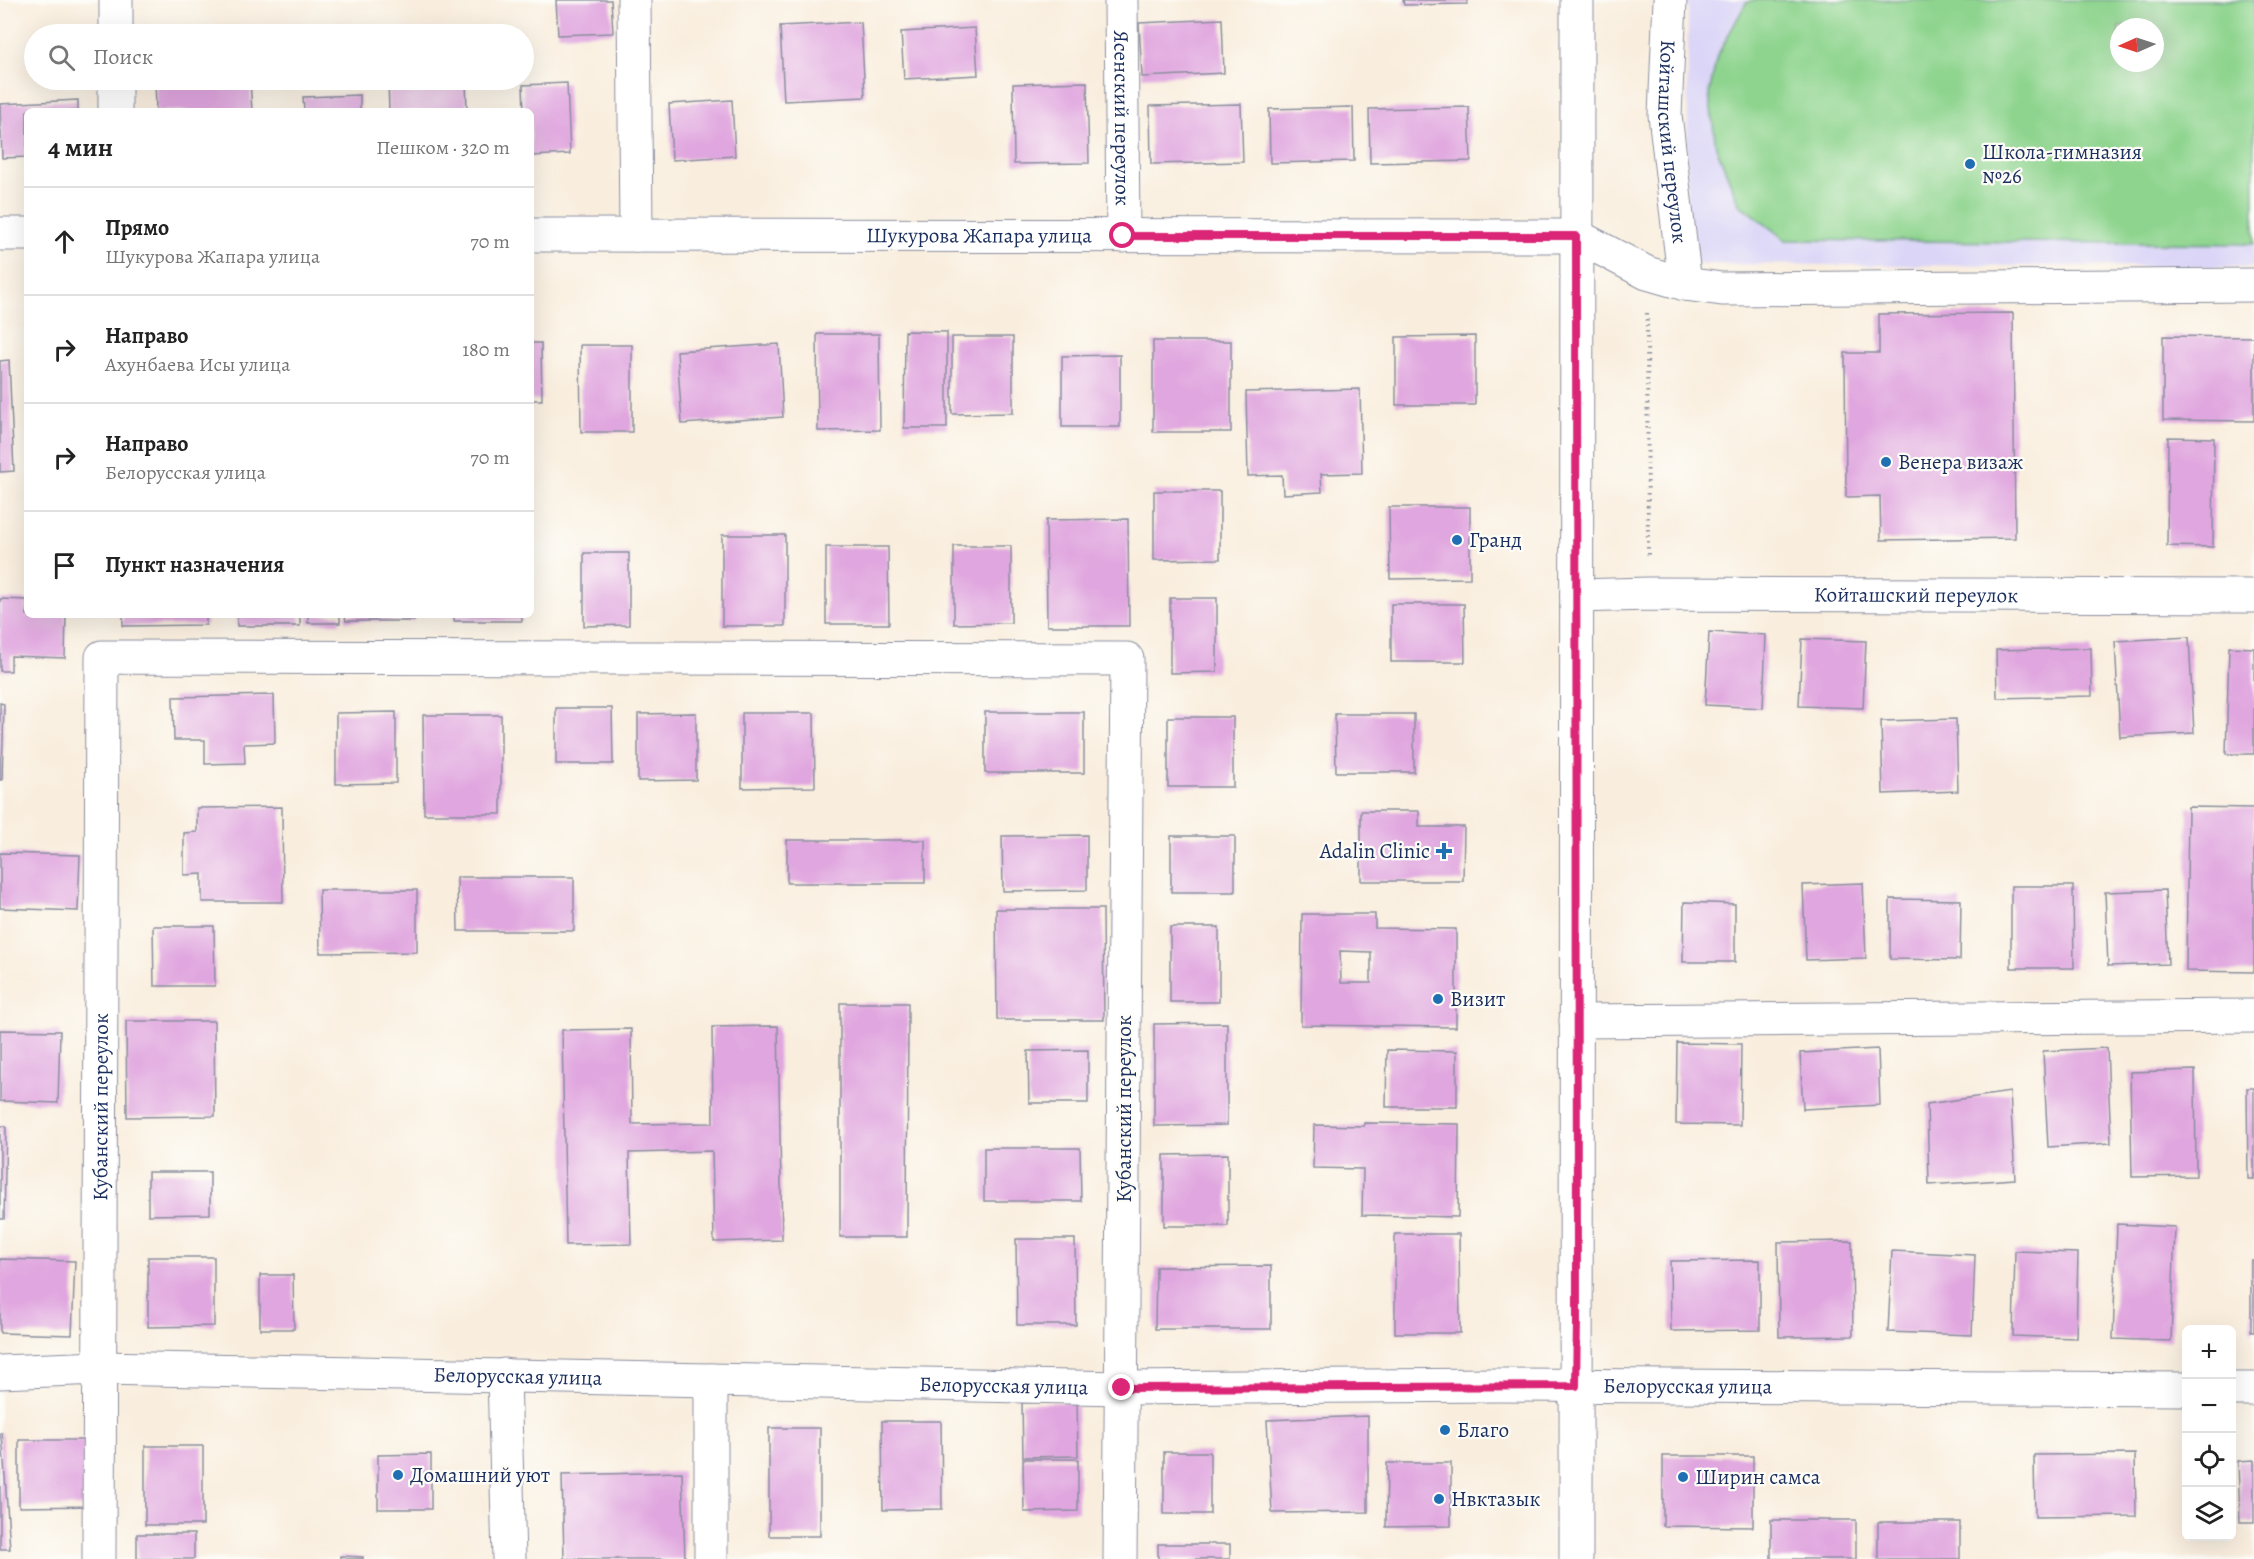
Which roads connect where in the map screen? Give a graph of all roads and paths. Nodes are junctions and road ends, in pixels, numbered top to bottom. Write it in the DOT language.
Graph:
graph roads {
  1 [pos="116,0"];
  2 [pos="634,0"];
  3 [pos="1121,0"];
  4 [pos="1577,0"];
  5 [pos="1670,0"];
  6 [pos="116,24"];
  7 [pos="115,90"];
  8 [pos="115,108"];
  9 [pos="0,234"];
  10 [pos="24,234"];
  11 [pos="534,235"];
  12 [pos="636,235"];
  13 [pos="1123,236"];
  14 [pos="1576,236"];
  15 [pos="1647,273"];
  16 [pos="1685,284"];
  17 [pos="2254,285"];
  18 [pos="1648,594"];
  19 [pos="1577,596"];
  20 [pos="2254,596"];
  21 [pos="2254,1016"];
  22 [pos="1576,1021"];
  23 [pos="100,1368"];
  24 [pos="0,1372"];
  25 [pos="504,1374"];
  26 [pos="711,1380"];
  27 [pos="1576,1386"];
  28 [pos="1122,1388"];
  29 [pos="2182,1389"];
  30 [pos="2236,1389"];
  31 [pos="2254,1389"];
  32 [pos="99,1559"];
  33 [pos="509,1559"];
  34 [pos="711,1559"];
  35 [pos="1120,1559"];
  36 [pos="1576,1559"];
  1 -- 6 [label="street"];
  2 -- 12 [label="street"];
  3 -- 13 [label="street, Ясенский переулок"];
  4 -- 14 [label="street"];
  5 -- 16 [label="street, Койташский переулок"];
  7 -- 8 [label="street"];
  9 -- 10 [label="street"];
  11 -- 12 [label="street, Шукурова Жапара улица"];
  12 -- 13 [label="street, Шукурова Жапара улица"];
  13 -- 14 [label="street, Шукурова Жапара улица"];
  14 -- 15 [label="street"];
  14 -- 19 [label="street"];
  15 -- 16 [label="street"];
  15 -- 18 [label="path"];
  16 -- 17 [label="street"];
  18 -- 19 [label="street, Койташский переулок"];
  18 -- 20 [label="street, Койташский переулок"];
  19 -- 22 [label="street"];
  21 -- 22 [label="street"];
  22 -- 27 [label="street"];
  23 -- 24 [label="street, Белорусская улица"];
  23 -- 25 [label="street, Белорусская улица"];
  23 -- 28 [label="street, Кубанский переулок"];
  23 -- 32 [label="street, Кубанский переулок"];
  25 -- 26 [label="street, Белорусская улица"];
  25 -- 33 [label="street"];
  26 -- 28 [label="street, Белорусская улица"];
  26 -- 34 [label="street"];
  27 -- 28 [label="street, Белорусская улица"];
  27 -- 29 [label="street, Белорусская улица"];
  27 -- 36 [label="street"];
  28 -- 35 [label="street, Кубанский переулок"];
  30 -- 31 [label="street"];
}
